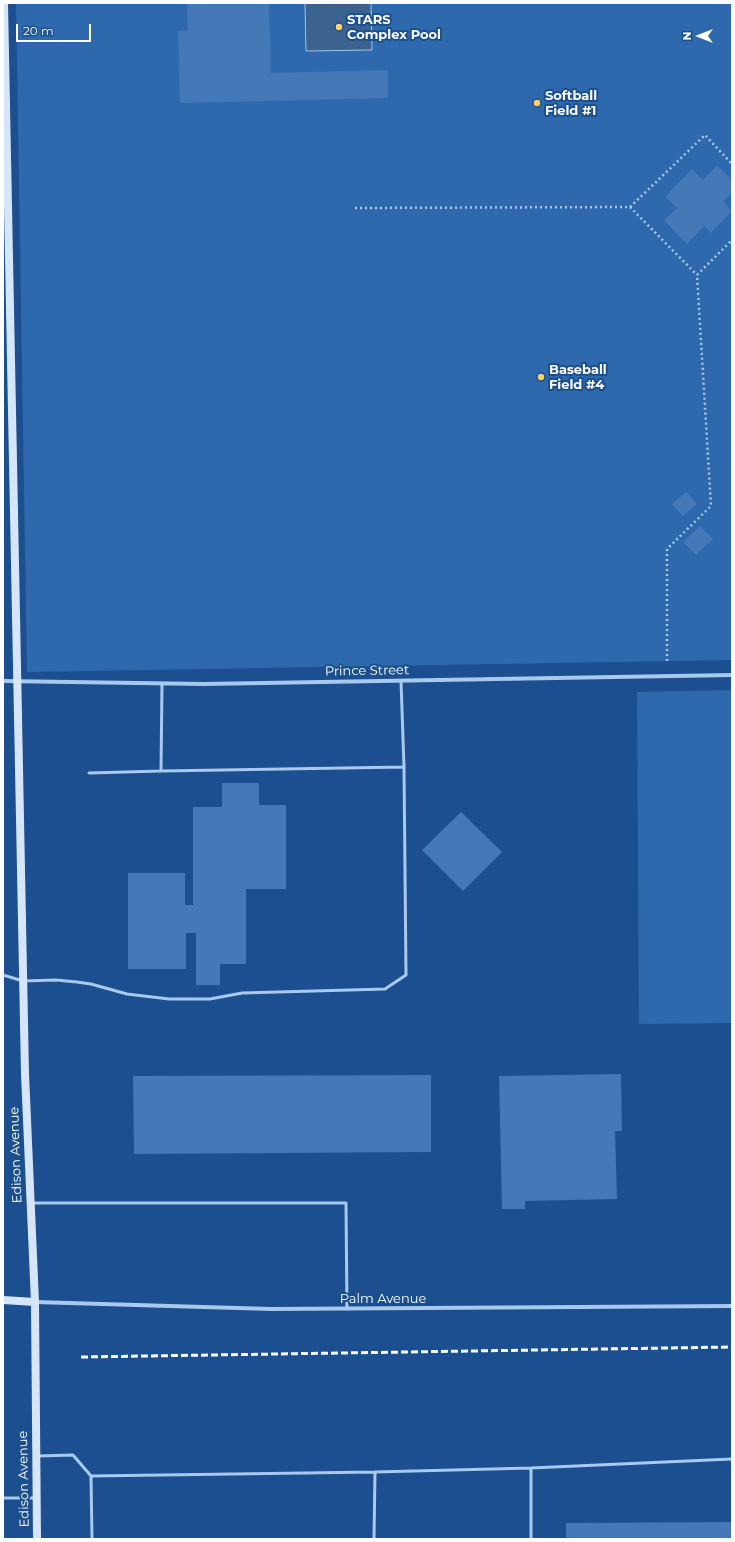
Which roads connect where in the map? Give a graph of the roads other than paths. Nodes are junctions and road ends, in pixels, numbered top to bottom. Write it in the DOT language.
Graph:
graph roads {
  1 [pos="4,3"];
  2 [pos="4,38"];
  3 [pos="732,675"];
  4 [pos="3,681"];
  5 [pos="401,681"];
  6 [pos="18,682"];
  7 [pos="162,684"];
  8 [pos="404,767"];
  9 [pos="161,771"];
  10 [pos="89,773"];
  11 [pos="3,975"];
  12 [pos="23,980"];
  13 [pos="30,1203"];
  14 [pos="3,1300"];
  15 [pos="35,1302"];
  16 [pos="732,1306"];
  17 [pos="347,1309"];
  18 [pos="36,1456"];
  19 [pos="732,1459"];
  20 [pos="530,1468"];
  21 [pos="375,1472"];
  22 [pos="90,1476"];
  23 [pos="3,1498"];
  24 [pos="36,1498"];
  25 [pos="37,1539"];
  26 [pos="92,1539"];
  27 [pos="374,1539"];
  28 [pos="530,1539"];
  1 -- 2 [label="street, Edison Avenue"];
  2 -- 6 [label="street, Edison Avenue"];
  3 -- 5 [label="street, Prince Street"];
  4 -- 6 [label="street, Prince Street"];
  5 -- 7 [label="street, Prince Street"];
  5 -- 8 [label="lane"];
  6 -- 7 [label="street, Prince Street"];
  6 -- 12 [label="street, Edison Avenue"];
  7 -- 9 [label="lane"];
  8 -- 9 [label="lane"];
  8 -- 12 [label="lane"];
  9 -- 10 [label="lane"];
  11 -- 12 [label="lane"];
  12 -- 13 [label="street, Edison Avenue"];
  13 -- 15 [label="street, Edison Avenue"];
  13 -- 17 [label="lane"];
  14 -- 15 [label="street"];
  15 -- 17 [label="street, Palm Avenue"];
  15 -- 18 [label="street, Edison Avenue"];
  16 -- 17 [label="street, Palm Avenue"];
  18 -- 22 [label="lane"];
  18 -- 24 [label="street, Edison Avenue"];
  19 -- 20 [label="lane"];
  20 -- 21 [label="lane"];
  20 -- 28 [label="lane"];
  21 -- 22 [label="lane"];
  21 -- 27 [label="lane"];
  22 -- 26 [label="lane"];
  23 -- 24 [label="lane"];
  24 -- 25 [label="street, Edison Avenue"];
}
